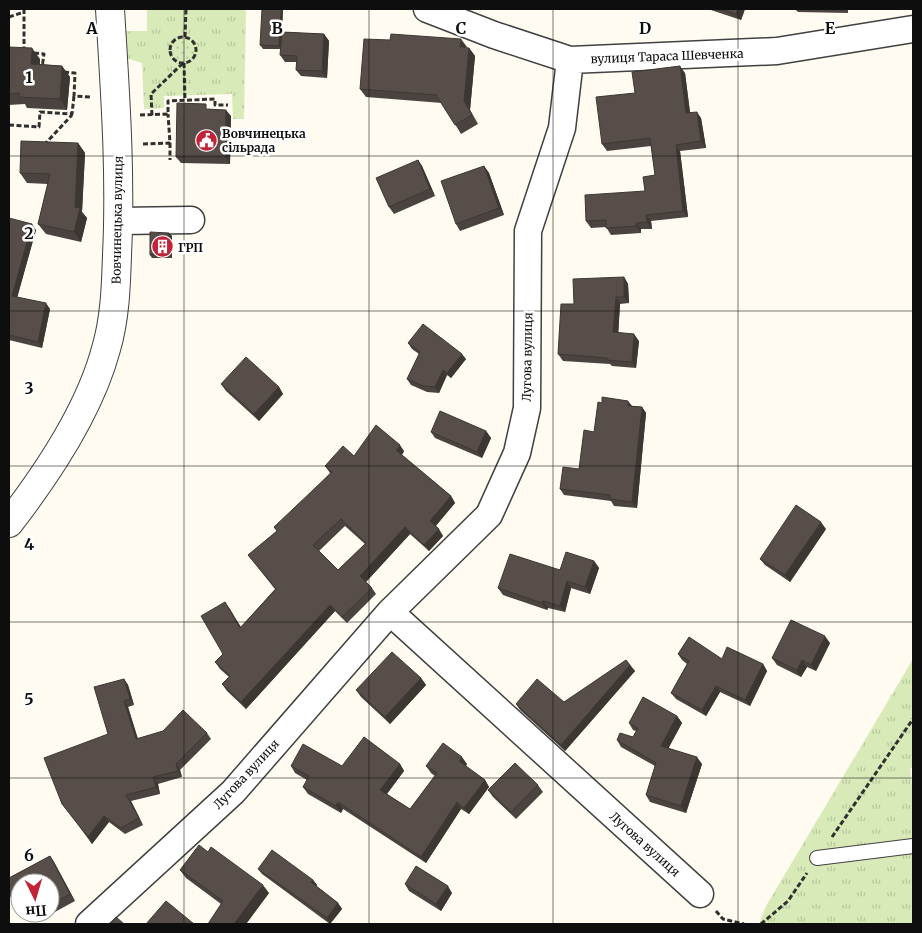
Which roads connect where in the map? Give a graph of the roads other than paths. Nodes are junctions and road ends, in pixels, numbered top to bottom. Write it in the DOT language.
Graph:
graph roads {
  1 [pos="110,9"];
  2 [pos="427,9"];
  3 [pos="913,29"];
  4 [pos="570,60"];
  5 [pos="119,220"];
  6 [pos="191,220"];
  7 [pos="9,523"];
  8 [pos="390,612"];
  9 [pos="913,846"];
  10 [pos="817,858"];
  11 [pos="700,894"];
  12 [pos="89,924"];
  1 -- 5 [label="street, Вовчинецька вулиця"];
  2 -- 4 [label="street, вулиця Тараса Шевченка"];
  3 -- 4 [label="street, вулиця Тараса Шевченка"];
  4 -- 8 [label="street, Лугова вулиця"];
  5 -- 6 [label="street"];
  5 -- 7 [label="street, Вовчинецька вулиця"];
  8 -- 11 [label="street, Лугова вулиця"];
  8 -- 12 [label="street, Лугова вулиця"];
  9 -- 10 [label="lane"];
}
